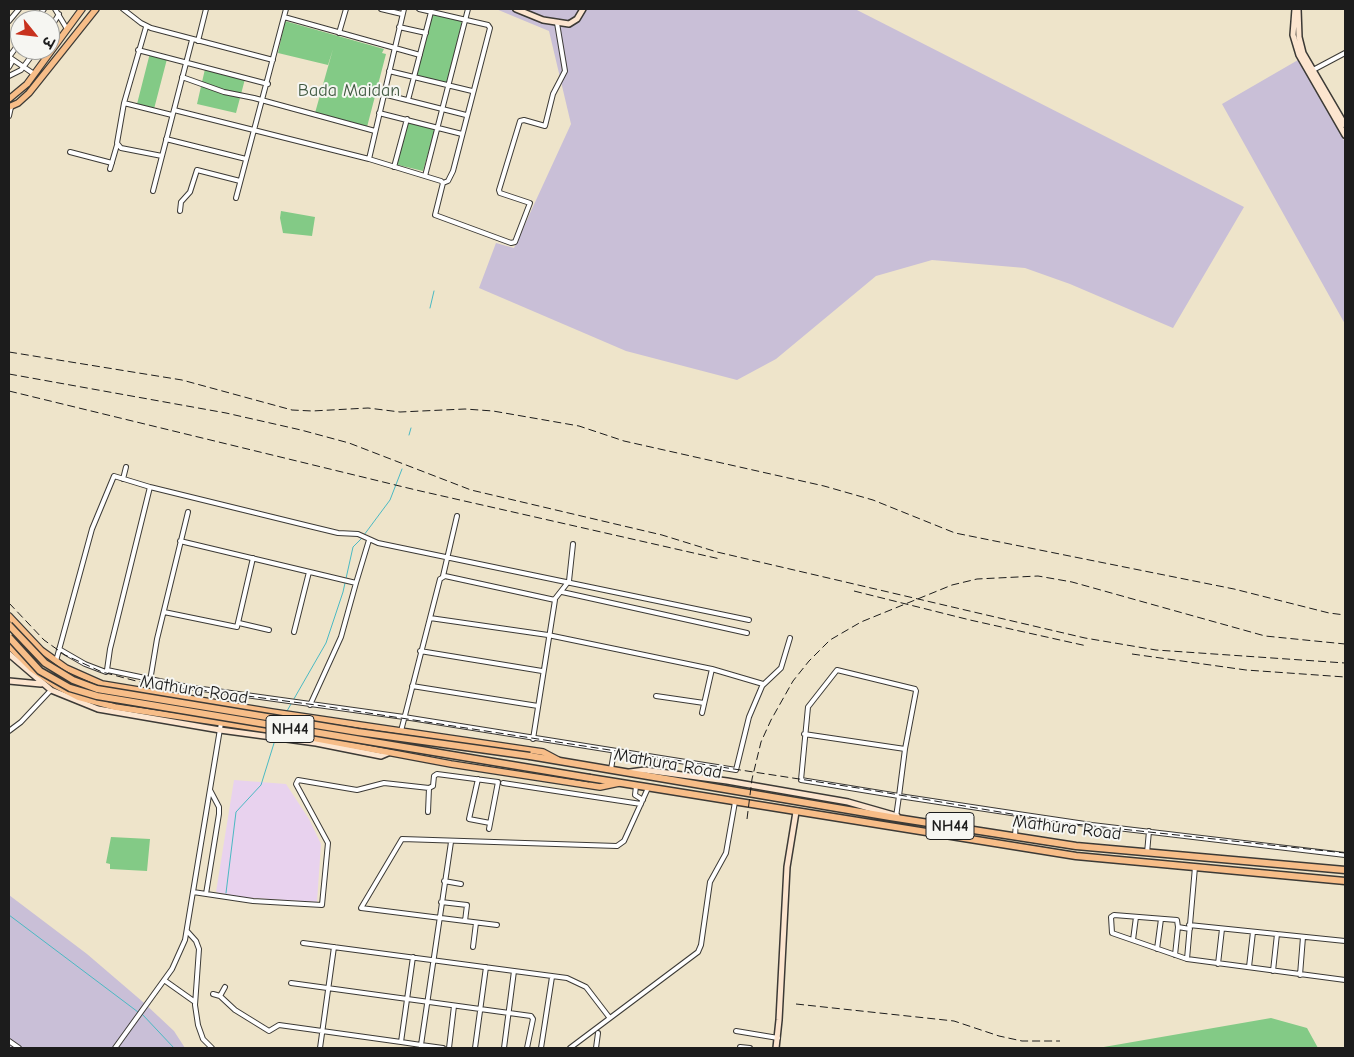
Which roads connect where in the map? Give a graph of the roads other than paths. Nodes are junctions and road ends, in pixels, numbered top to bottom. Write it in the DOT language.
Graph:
graph roads {
  1 [pos="19,9"];
  2 [pos="82,9"];
  3 [pos="96,9"];
  4 [pos="123,9"];
  5 [pos="206,9"];
  6 [pos="286,9"];
  7 [pos="346,9"];
  8 [pos="381,9"];
  9 [pos="404,9"];
  10 [pos="418,9"];
  11 [pos="468,9"];
  12 [pos="516,9"];
  13 [pos="583,9"];
  14 [pos="1297,9"];
  15 [pos="431,12"];
  16 [pos="402,14"];
  17 [pos="60,16"];
  18 [pos="284,18"];
  19 [pos="465,20"];
  20 [pos="9,21"];
  21 [pos="557,23"];
  22 [pos="146,26"];
  23 [pos="399,27"];
  24 [pos="67,29"];
  25 [pos="339,33"];
  26 [pos="426,33"];
  27 [pos="192,40"];
  28 [pos="198,41"];
  29 [pos="394,49"];
  30 [pos="138,50"];
  31 [pos="1345,53"];
  32 [pos="420,55"];
  33 [pos="13,60"];
  34 [pos="29,60"];
  35 [pos="273,60"];
  36 [pos="186,62"];
  37 [pos="24,67"];
  38 [pos="389,70"];
  39 [pos="1313,70"];
  40 [pos="34,74"];
  41 [pos="9,76"];
  42 [pos="415,76"];
  43 [pos="182,78"];
  44 [pos="268,84"];
  45 [pos="449,84"];
  46 [pos="472,91"];
  47 [pos="383,94"];
  48 [pos="9,99"];
  49 [pos="408,100"];
  50 [pos="264,101"];
  51 [pos="124,103"];
  52 [pos="10,106"];
  53 [pos="443,110"];
  54 [pos="173,113"];
  55 [pos="379,113"];
  56 [pos="9,116"];
  57 [pos="466,116"];
  58 [pos="407,119"];
  59 [pos="1345,125"];
  60 [pos="439,127"];
  61 [pos="256,130"];
  62 [pos="375,131"];
  63 [pos="462,134"];
  64 [pos="1345,135"];
  65 [pos="166,139"];
  66 [pos="117,145"];
  67 [pos="70,152"];
  68 [pos="162,156"];
  69 [pos="246,159"];
  70 [pos="369,159"];
  71 [pos="112,163"];
  72 [pos="394,167"];
  73 [pos="110,169"];
  74 [pos="425,176"];
  75 [pos="240,181"];
  76 [pos="443,184"];
  77 [pos="153,191"];
  78 [pos="236,198"];
  79 [pos="180,211"];
  80 [pos="126,467"];
  81 [pos="123,479"];
  82 [pos="150,488"];
  83 [pos="188,512"];
  84 [pos="457,516"];
  85 [pos="369,540"];
  86 [pos="180,541"];
  87 [pos="573,544"];
  88 [pos="253,558"];
  89 [pos="448,558"];
  90 [pos="309,572"];
  91 [pos="442,576"];
  92 [pos="569,581"];
  93 [pos="354,583"];
  94 [pos="562,592"];
  95 [pos="554,600"];
  96 [pos="164,612"];
  97 [pos="9,616"];
  98 [pos="430,618"];
  99 [pos="749,620"];
  100 [pos="239,623"];
  101 [pos="9,625"];
  102 [pos="269,630"];
  103 [pos="294,632"];
  104 [pos="747,633"];
  105 [pos="548,635"];
  106 [pos="9,638"];
  107 [pos="790,638"];
  108 [pos="9,646"];
  109 [pos="59,649"];
  110 [pos="420,651"];
  111 [pos="9,654"];
  112 [pos="56,660"];
  113 [pos="712,669"];
  114 [pos="107,670"];
  115 [pos="542,671"];
  116 [pos="9,681"];
  117 [pos="150,681"];
  118 [pos="41,684"];
  119 [pos="763,685"];
  120 [pos="412,686"];
  121 [pos="51,687"];
  122 [pos="188,687"];
  123 [pos="656,696"];
  124 [pos="185,698"];
  125 [pos="704,703"];
  126 [pos="310,706"];
  127 [pos="538,706"];
  128 [pos="248,709"];
  129 [pos="702,714"];
  130 [pos="404,717"];
  131 [pos="179,719"];
  132 [pos="221,723"];
  133 [pos="244,726"];
  134 [pos="9,730"];
  135 [pos="220,730"];
  136 [pos="401,731"];
  137 [pos="279,734"];
  138 [pos="804,734"];
  139 [pos="533,739"];
  140 [pos="905,750"];
  141 [pos="614,752"];
  142 [pos="558,760"];
  143 [pos="611,769"];
  144 [pos="478,779"];
  145 [pos="503,783"];
  146 [pos="620,783"];
  147 [pos="636,786"];
  148 [pos="430,788"];
  149 [pos="648,788"];
  150 [pos="210,790"];
  151 [pos="899,796"];
  152 [pos="642,802"];
  153 [pos="735,802"];
  154 [pos="428,812"];
  155 [pos="796,812"];
  156 [pos="896,817"];
  157 [pos="1016,822"];
  158 [pos="490,823"];
  159 [pos="488,830"];
  160 [pos="1149,831"];
  161 [pos="1015,836"];
  162 [pos="451,842"];
  163 [pos="1147,853"];
  164 [pos="1345,854"];
  165 [pos="1194,867"];
  166 [pos="1345,870"];
  167 [pos="444,882"];
  168 [pos="1345,882"];
  169 [pos="461,884"];
  170 [pos="193,892"];
  171 [pos="206,894"];
  172 [pos="441,902"];
  173 [pos="1136,917"];
  174 [pos="439,918"];
  175 [pos="1161,920"];
  176 [pos="464,921"];
  177 [pos="476,923"];
  178 [pos="497,925"];
  179 [pos="1178,927"];
  180 [pos="1190,928"];
  181 [pos="1222,929"];
  182 [pos="187,932"];
  183 [pos="1253,932"];
  184 [pos="1277,934"];
  185 [pos="1303,937"];
  186 [pos="1133,940"];
  187 [pos="1345,942"];
  188 [pos="303,944"];
  189 [pos="334,947"];
  190 [pos="473,947"];
  191 [pos="1157,949"];
  192 [pos="1175,955"];
  193 [pos="413,957"];
  194 [pos="1187,958"];
  195 [pos="434,960"];
  196 [pos="1218,964"];
  197 [pos="486,967"];
  198 [pos="1249,967"];
  199 [pos="514,971"];
  200 [pos="1273,971"];
  201 [pos="1300,975"];
  202 [pos="552,977"];
  203 [pos="164,980"];
  204 [pos="1345,980"];
  205 [pos="291,984"];
  206 [pos="225,987"];
  207 [pos="329,988"];
  208 [pos="213,994"];
  209 [pos="220,996"];
  210 [pos="407,999"];
  211 [pos="195,1002"];
  212 [pos="427,1002"];
  213 [pos="454,1006"];
  214 [pos="480,1009"];
  215 [pos="507,1013"];
  216 [pos="609,1017"];
  217 [pos="323,1031"];
  218 [pos="736,1031"];
  219 [pos="598,1033"];
  220 [pos="778,1038"];
  221 [pos="9,1041"];
  222 [pos="401,1042"];
  223 [pos="421,1047"];
  224 [pos="740,1047"];
  225 [pos="19,1048"];
  226 [pos="115,1048"];
  227 [pos="212,1048"];
  228 [pos="320,1048"];
  229 [pos="443,1048"];
  230 [pos="449,1048"];
  231 [pos="475,1048"];
  232 [pos="504,1048"];
  233 [pos="527,1048"];
  234 [pos="541,1048"];
  235 [pos="570,1048"];
  236 [pos="596,1048"];
  237 [pos="750,1048"];
  238 [pos="776,1048"];
  1 -- 20 [label="street"];
  2 -- 24 [label="main road"];
  3 -- 52 [label="main road"];
  4 -- 22 [label="street"];
  5 -- 28 [label="street"];
  6 -- 18 [label="street"];
  7 -- 25 [label="street"];
  8 -- 16 [label="street"];
  9 -- 16 [label="street"];
  10 -- 15 [label="street"];
  11 -- 19 [label="street"];
  12 -- 21 [label="street"];
  13 -- 21 [label="street"];
  14 -- 39 [label="street"];
  14 -- 64 [label="street"];
  15 -- 19 [label="street"];
  15 -- 26 [label="street"];
  16 -- 23 [label="street"];
  17 -- 24 [label="street"];
  18 -- 25 [label="street"];
  18 -- 35 [label="street"];
  19 -- 45 [label="street"];
  19 -- 46 [label="street"];
  21 -- 76 [label="street"];
  22 -- 27 [label="street"];
  22 -- 30 [label="street"];
  23 -- 26 [label="street"];
  23 -- 29 [label="street"];
  24 -- 40 [label="main road"];
  25 -- 29 [label="street"];
  26 -- 32 [label="street"];
  27 -- 28 [label="street"];
  27 -- 36 [label="street"];
  28 -- 35 [label="street"];
  29 -- 32 [label="street"];
  29 -- 38 [label="street"];
  30 -- 36 [label="street"];
  30 -- 51 [label="street"];
  31 -- 39 [label="street"];
  32 -- 42 [label="street"];
  33 -- 37 [label="street"];
  34 -- 37 [label="street"];
  35 -- 44 [label="street"];
  36 -- 43 [label="street"];
  36 -- 44 [label="street"];
  37 -- 40 [label="street"];
  37 -- 41 [label="street"];
  38 -- 42 [label="street"];
  38 -- 47 [label="street"];
  39 -- 59 [label="street"];
  40 -- 48 [label="main road"];
  42 -- 45 [label="street"];
  42 -- 49 [label="street"];
  43 -- 50 [label="street"];
  43 -- 54 [label="street"];
  44 -- 50 [label="street"];
  45 -- 46 [label="street"];
  45 -- 53 [label="street"];
  46 -- 57 [label="street"];
  47 -- 49 [label="street"];
  47 -- 55 [label="street"];
  49 -- 53 [label="street"];
  50 -- 61 [label="street"];
  50 -- 62 [label="street"];
  51 -- 54 [label="street"];
  51 -- 66 [label="street"];
  52 -- 56 [label="street"];
  53 -- 57 [label="street"];
  53 -- 60 [label="street"];
  54 -- 61 [label="street"];
  54 -- 65 [label="street"];
  55 -- 58 [label="street"];
  55 -- 62 [label="street"];
  57 -- 63 [label="street"];
  58 -- 60 [label="street"];
  58 -- 72 [label="street"];
  60 -- 63 [label="street"];
  60 -- 74 [label="street"];
  61 -- 69 [label="street"];
  61 -- 70 [label="street"];
  62 -- 70 [label="street"];
  63 -- 76 [label="street"];
  65 -- 68 [label="street"];
  65 -- 69 [label="street"];
  66 -- 68 [label="street"];
  66 -- 71 [label="street"];
  67 -- 71 [label="street"];
  68 -- 77 [label="street"];
  69 -- 75 [label="street"];
  70 -- 72 [label="street"];
  71 -- 73 [label="street"];
  72 -- 74 [label="street"];
  74 -- 76 [label="street"];
  75 -- 78 [label="street"];
  75 -- 79 [label="street"];
  80 -- 81 [label="street"];
  81 -- 82 [label="street"];
  81 -- 109 [label="street"];
  82 -- 85 [label="street"];
  82 -- 114 [label="street"];
  83 -- 86 [label="street"];
  84 -- 89 [label="street"];
  85 -- 89 [label="street"];
  85 -- 93 [label="street"];
  86 -- 88 [label="street"];
  86 -- 96 [label="street"];
  87 -- 92 [label="street"];
  88 -- 90 [label="street"];
  88 -- 100 [label="street"];
  89 -- 91 [label="street"];
  89 -- 92 [label="street"];
  90 -- 93 [label="street"];
  90 -- 103 [label="street"];
  91 -- 95 [label="street"];
  91 -- 98 [label="street"];
  92 -- 94 [label="street"];
  92 -- 99 [label="street"];
  93 -- 126 [label="street"];
  94 -- 95 [label="street"];
  94 -- 104 [label="street"];
  95 -- 105 [label="street"];
  96 -- 100 [label="street"];
  96 -- 117 [label="street"];
  97 -- 112 [label="main road, Mathura Road"];
  98 -- 105 [label="street"];
  98 -- 110 [label="street"];
  100 -- 102 [label="street"];
  101 -- 142 [label="highway, Mathura Road / NH44, bridge"];
  105 -- 113 [label="street"];
  105 -- 115 [label="street"];
  106 -- 146 [label="highway, Mathura Road / NH44, bridge"];
  107 -- 119 [label="street"];
  108 -- 121 [label="main road, Mathura Road"];
  109 -- 112 [label="street"];
  109 -- 114 [label="street"];
  110 -- 115 [label="street"];
  110 -- 120 [label="street"];
  111 -- 118 [label="street"];
  112 -- 124 [label="main road, Mathura Road"];
  113 -- 119 [label="street"];
  113 -- 125 [label="street"];
  114 -- 117 [label="street"];
  115 -- 127 [label="street"];
  116 -- 118 [label="street"];
  117 -- 122 [label="street"];
  118 -- 121 [label="street"];
  119 -- 141 [label="street"];
  120 -- 127 [label="street"];
  120 -- 130 [label="street"];
  121 -- 131 [label="main road, Mathura Road"];
  121 -- 134 [label="street"];
  122 -- 124 [label="street"];
  122 -- 126 [label="street"];
  123 -- 125 [label="street"];
  124 -- 128 [label="main road, Mathura Road"];
  124 -- 131 [label="main road"];
  125 -- 129 [label="street"];
  126 -- 130 [label="street"];
  127 -- 139 [label="street"];
  128 -- 133 [label="main road"];
  128 -- 136 [label="main road, Mathura Road"];
  130 -- 136 [label="street"];
  130 -- 139 [label="street"];
  131 -- 132 [label="main road, Mathura Road"];
  131 -- 135 [label="street"];
  132 -- 133 [label="main road, Mathura Road"];
  132 -- 135 [label="street"];
  133 -- 137 [label="main road, Mathura Road"];
  135 -- 137 [label="street"];
  135 -- 150 [label="street"];
  136 -- 142 [label="main road, Mathura Road"];
  137 -- 146 [label="main road, Mathura Road"];
  138 -- 140 [label="street"];
  138 -- 140 [label="street"];
  138 -- 151 [label="street"];
  139 -- 141 [label="street"];
  140 -- 151 [label="street"];
  141 -- 143 [label="street"];
  142 -- 143 [label="highway, Mathura Road / NH44"];
  143 -- 156 [label="highway, Mathura Road / NH44"];
  144 -- 148 [label="street"];
  144 -- 158 [label="street"];
  144 -- 158 [label="street"];
  145 -- 152 [label="street"];
  146 -- 147 [label="highway, Mathura Road / NH44"];
  147 -- 149 [label="highway, Mathura Road / NH44"];
  147 -- 152 [label="street"];
  148 -- 154 [label="street"];
  148 -- 171 [label="street"];
  149 -- 152 [label="street"];
  149 -- 153 [label="highway, Mathura Road / NH44"];
  150 -- 170 [label="street"];
  150 -- 171 [label="street"];
  151 -- 156 [label="street"];
  151 -- 160 [label="street"];
  152 -- 162 [label="street"];
  153 -- 155 [label="highway, Mathura Road / NH44"];
  153 -- 216 [label="street"];
  155 -- 165 [label="highway, Mathura Road / NH44"];
  155 -- 220 [label="street"];
  156 -- 161 [label="highway, Mathura Road / NH44"];
  157 -- 161 [label="street"];
  158 -- 159 [label="street"];
  160 -- 163 [label="street"];
  160 -- 164 [label="street"];
  161 -- 163 [label="highway, Mathura Road / NH44"];
  162 -- 167 [label="street"];
  162 -- 174 [label="street"];
  163 -- 166 [label="highway, Mathura Road / NH44"];
  165 -- 168 [label="highway, Mathura Road / NH44"];
  165 -- 180 [label="street"];
  167 -- 169 [label="street"];
  167 -- 172 [label="street"];
  170 -- 171 [label="street"];
  170 -- 182 [label="street"];
  172 -- 174 [label="street"];
  172 -- 176 [label="street"];
  173 -- 175 [label="street"];
  173 -- 186 [label="street"];
  173 -- 186 [label="street"];
  174 -- 176 [label="street"];
  174 -- 195 [label="street"];
  175 -- 179 [label="street"];
  175 -- 191 [label="street"];
  176 -- 177 [label="street"];
  177 -- 178 [label="street"];
  177 -- 190 [label="street"];
  179 -- 180 [label="street"];
  179 -- 192 [label="street"];
  180 -- 181 [label="street"];
  180 -- 194 [label="street"];
  181 -- 183 [label="street"];
  181 -- 196 [label="street"];
  182 -- 203 [label="street"];
  182 -- 211 [label="street"];
  183 -- 184 [label="street"];
  183 -- 198 [label="street"];
  184 -- 185 [label="street"];
  184 -- 200 [label="street"];
  185 -- 187 [label="street"];
  185 -- 201 [label="street"];
  186 -- 191 [label="street"];
  188 -- 189 [label="street"];
  189 -- 193 [label="street"];
  189 -- 207 [label="street"];
  191 -- 192 [label="street"];
  192 -- 194 [label="street"];
  193 -- 195 [label="street"];
  193 -- 210 [label="street"];
  194 -- 196 [label="street"];
  195 -- 197 [label="street"];
  195 -- 212 [label="street"];
  196 -- 198 [label="street"];
  197 -- 199 [label="street"];
  197 -- 214 [label="street"];
  198 -- 200 [label="street"];
  199 -- 202 [label="street"];
  199 -- 215 [label="street"];
  200 -- 201 [label="street"];
  201 -- 204 [label="street"];
  202 -- 216 [label="street"];
  202 -- 234 [label="street"];
  203 -- 211 [label="street"];
  203 -- 226 [label="street"];
  205 -- 207 [label="street"];
  206 -- 209 [label="street"];
  207 -- 210 [label="street"];
  207 -- 217 [label="street"];
  208 -- 209 [label="street"];
  209 -- 217 [label="street"];
  210 -- 212 [label="street"];
  210 -- 222 [label="street"];
  211 -- 227 [label="street"];
  212 -- 213 [label="street"];
  212 -- 223 [label="street"];
  213 -- 214 [label="street"];
  213 -- 230 [label="street"];
  214 -- 215 [label="street"];
  214 -- 231 [label="street"];
  215 -- 232 [label="street"];
  215 -- 233 [label="street"];
  216 -- 235 [label="street"];
  217 -- 222 [label="street"];
  217 -- 228 [label="street"];
  218 -- 220 [label="street"];
  219 -- 236 [label="street"];
  220 -- 238 [label="street"];
  221 -- 225 [label="street"];
  222 -- 223 [label="street"];
  223 -- 229 [label="street"];
  224 -- 237 [label="street"];
}
